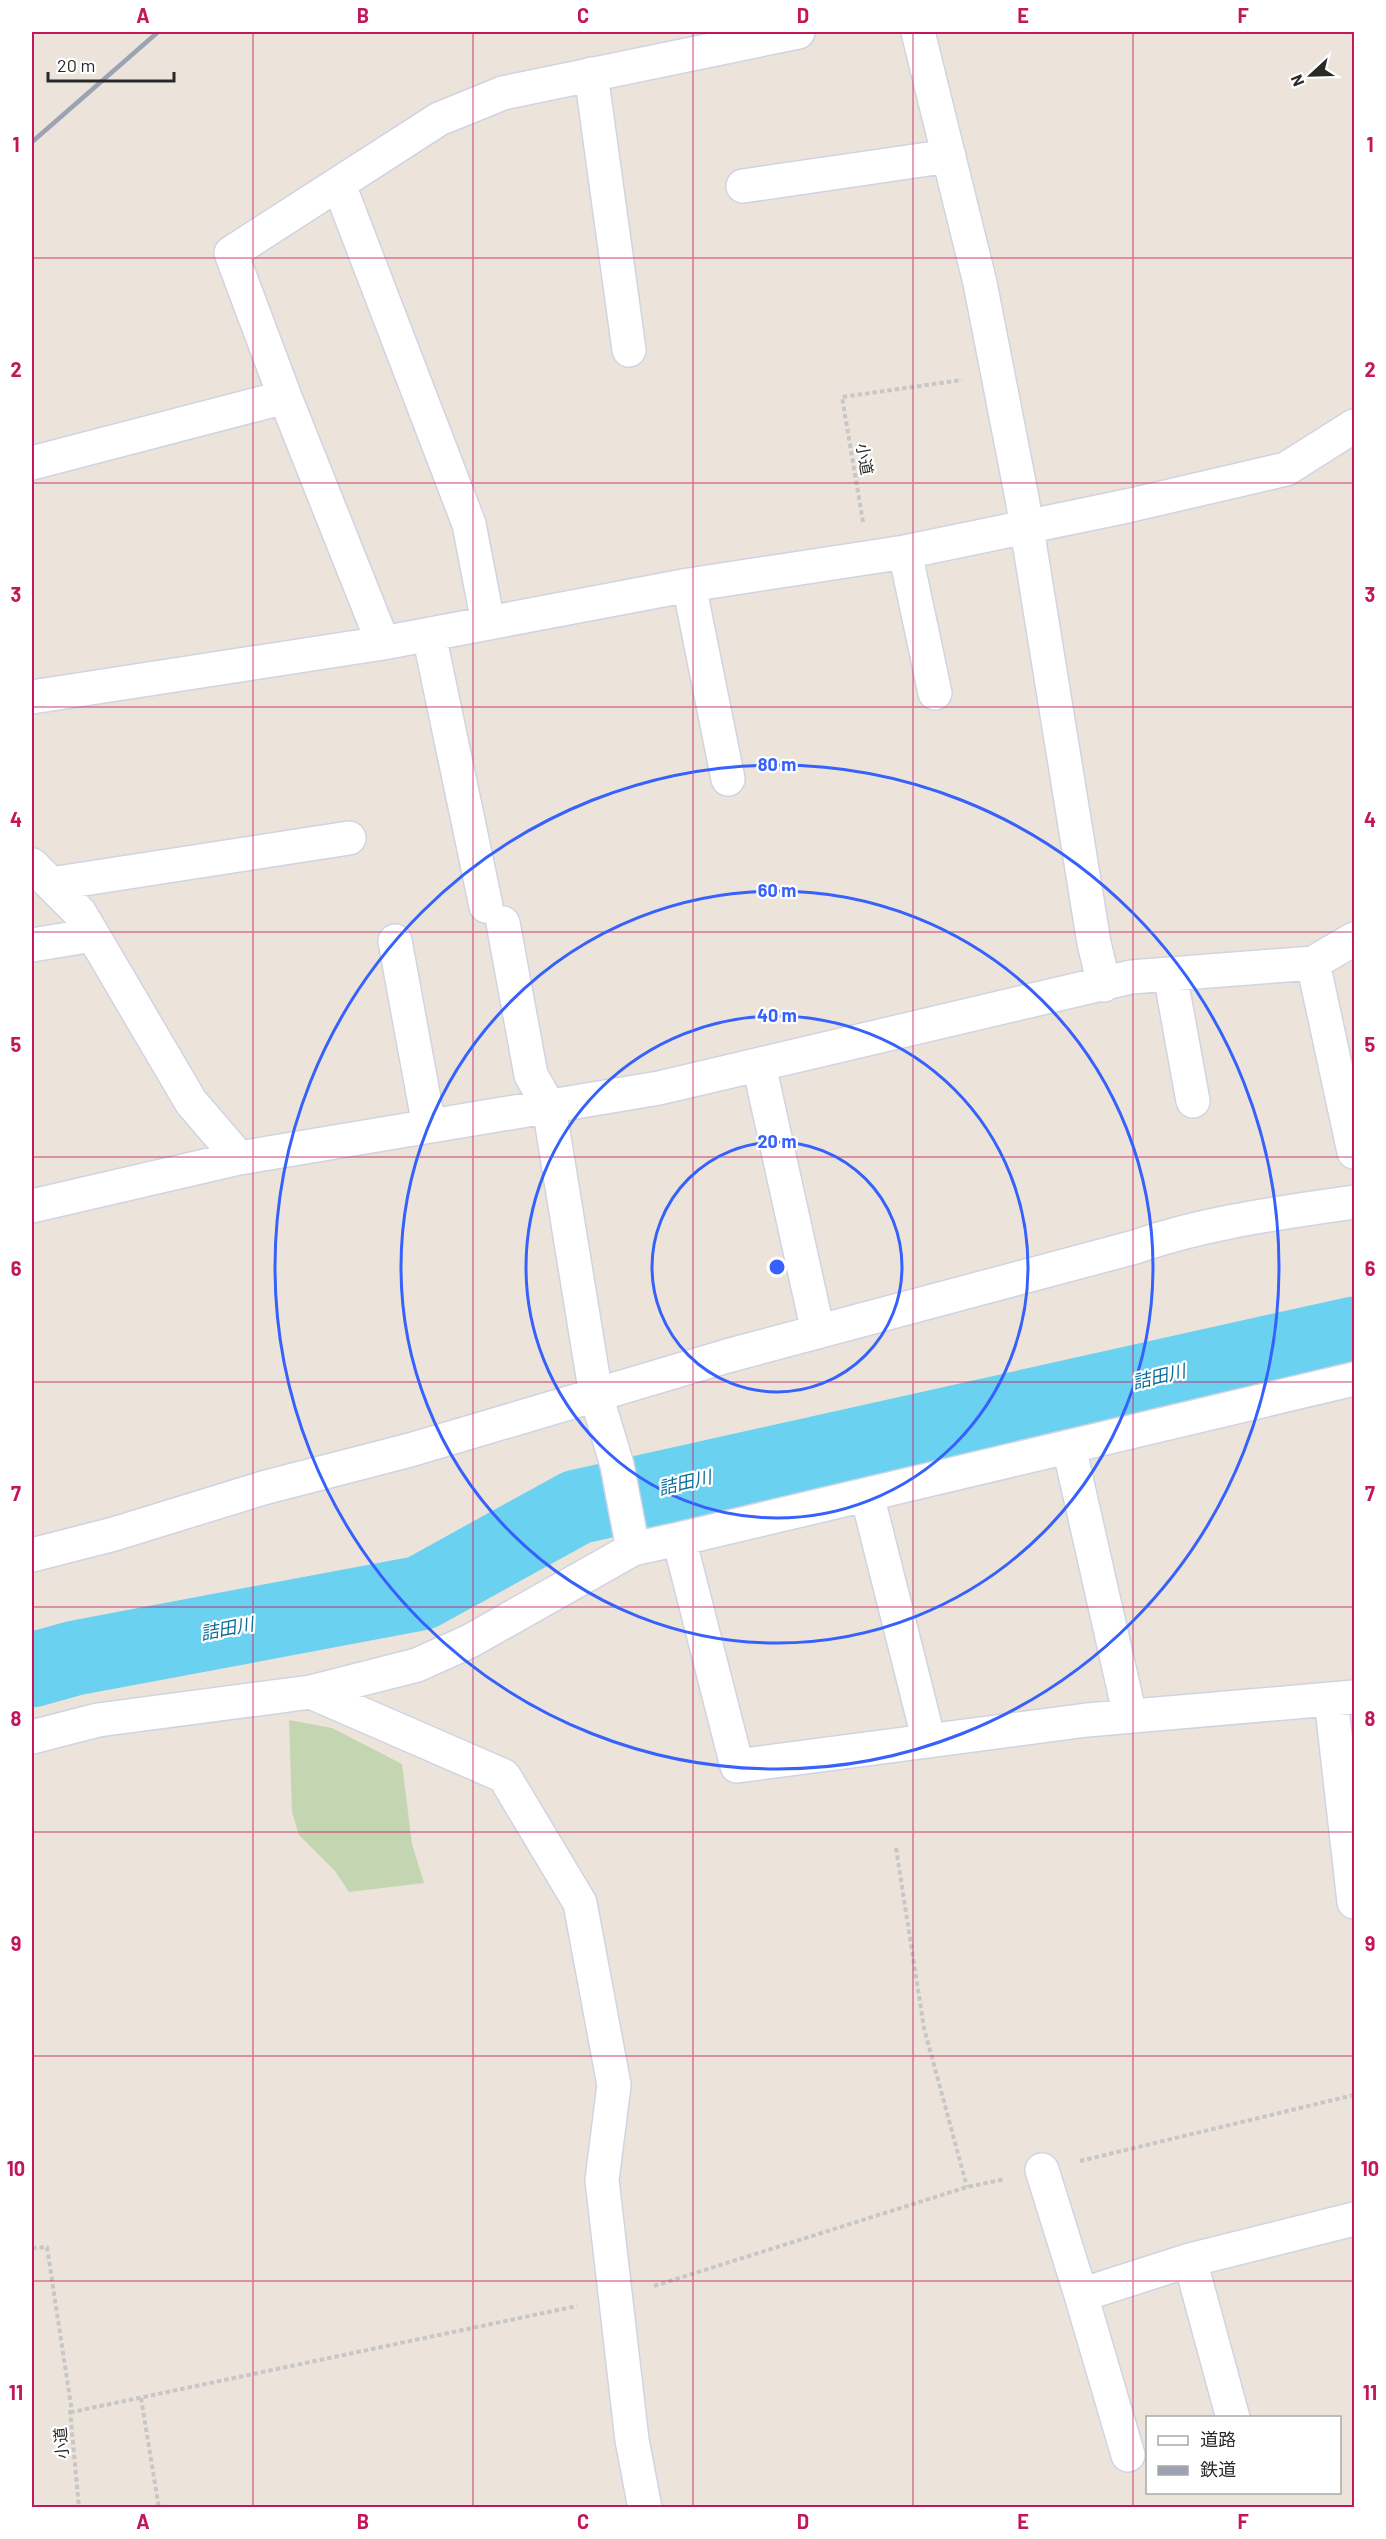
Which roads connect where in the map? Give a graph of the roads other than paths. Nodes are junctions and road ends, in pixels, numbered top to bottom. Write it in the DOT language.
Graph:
graph roads {
  1 [pos="798,32"];
  2 [pos="918,32"];
  3 [pos="591,74"];
  4 [pos="949,156"];
  5 [pos="339,185"];
  6 [pos="743,186"];
  7 [pos="629,350"];
  8 [pos="285,397"];
  9 [pos="1354,426"];
  10 [pos="32,463"];
  11 [pos="1027,525"];
  12 [pos="905,552"];
  13 [pos="689,585"];
  14 [pos="488,623"];
  15 [pos="429,635"];
  16 [pos="383,643"];
  17 [pos="935,693"];
  18 [pos="32,697"];
  19 [pos="728,779"];
  20 [pos="350,838"];
  21 [pos="41,874"];
  22 [pos="93,935"];
  23 [pos="1354,939"];
  24 [pos="395,941"];
  25 [pos="32,945"];
  26 [pos="1313,963"];
  27 [pos="1170,974"];
  28 [pos="1104,985"];
  29 [pos="759,1065"];
  30 [pos="1193,1101"];
  31 [pos="549,1107"];
  32 [pos="429,1126"];
  33 [pos="1354,1152"];
  34 [pos="240,1158"];
  35 [pos="1354,1202"];
  36 [pos="32,1206"];
  37 [pos="818,1332"];
  38 [pos="1354,1379"];
  39 [pos="596,1395"];
  40 [pos="1069,1447"];
  41 [pos="867,1495"];
  42 [pos="679,1539"];
  43 [pos="633,1549"];
  44 [pos="32,1555"];
  45 [pos="311,1692"];
  46 [pos="1343,1698"];
  47 [pos="1130,1716"];
  48 [pos="32,1737"];
  49 [pos="929,1742"];
  50 [pos="1354,1902"];
  51 [pos="1042,2170"];
  52 [pos="1354,2219"];
  53 [pos="1190,2260"];
  54 [pos="1080,2295"];
  55 [pos="1232,2416"];
  56 [pos="1128,2456"];
  57 [pos="645,2508"];
  1 -- 3 [label="street"];
  2 -- 4 [label="street"];
  3 -- 5 [label="street"];
  3 -- 7 [label="street"];
  4 -- 6 [label="street"];
  4 -- 11 [label="street"];
  5 -- 8 [label="street"];
  5 -- 14 [label="street"];
  8 -- 10 [label="street"];
  8 -- 16 [label="street"];
  9 -- 11 [label="street"];
  11 -- 12 [label="street"];
  11 -- 28 [label="street"];
  12 -- 13 [label="street"];
  12 -- 17 [label="street"];
  13 -- 14 [label="street"];
  13 -- 19 [label="street"];
  14 -- 15 [label="street"];
  15 -- 16 [label="street"];
  15 -- 31 [label="street"];
  16 -- 18 [label="street"];
  20 -- 21 [label="street"];
  21 -- 22 [label="street"];
  22 -- 25 [label="street"];
  22 -- 34 [label="street"];
  23 -- 26 [label="street"];
  24 -- 32 [label="street"];
  26 -- 27 [label="street"];
  26 -- 33 [label="street"];
  27 -- 28 [label="street"];
  27 -- 30 [label="street"];
  28 -- 29 [label="street"];
  29 -- 31 [label="street"];
  29 -- 37 [label="street"];
  31 -- 32 [label="street"];
  31 -- 39 [label="street"];
  32 -- 34 [label="street"];
  34 -- 36 [label="street"];
  35 -- 37 [label="street"];
  37 -- 39 [label="street"];
  38 -- 40 [label="street"];
  39 -- 43 [label="street"];
  39 -- 44 [label="street"];
  40 -- 41 [label="street"];
  40 -- 47 [label="street"];
  41 -- 42 [label="street"];
  41 -- 49 [label="street"];
  42 -- 43 [label="street"];
  42 -- 49 [label="street"];
  43 -- 45 [label="street"];
  45 -- 48 [label="street"];
  45 -- 57 [label="street"];
  46 -- 47 [label="street"];
  46 -- 50 [label="street"];
  47 -- 49 [label="street"];
  51 -- 54 [label="street"];
  52 -- 53 [label="street"];
  53 -- 54 [label="street"];
  53 -- 55 [label="street"];
  54 -- 56 [label="street"];
}
